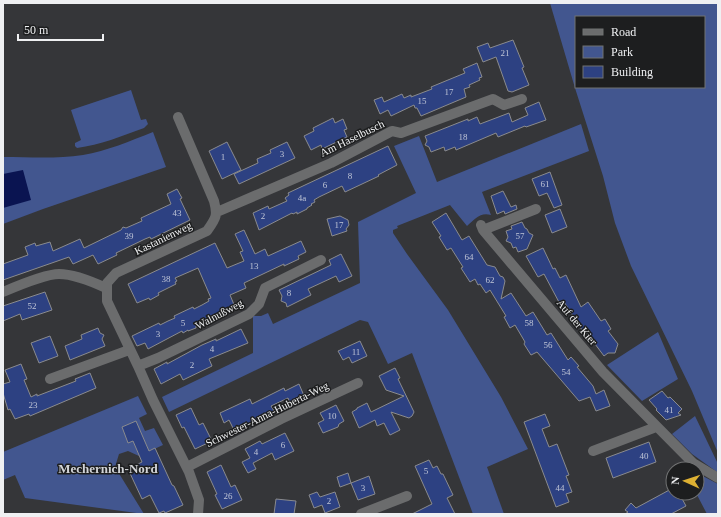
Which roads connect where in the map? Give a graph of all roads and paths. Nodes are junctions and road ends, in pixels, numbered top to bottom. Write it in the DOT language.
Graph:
graph roads {
  1 [pos="522,99"];
  2 [pos="178,117"];
  3 [pos="536,209"];
  4 [pos="217,212"];
  5 [pos="321,260"];
  6 [pos="106,288"];
  7 [pos="3,292"];
  8 [pos="129,350"];
  9 [pos="138,366"];
  10 [pos="50,379"];
  11 [pos="358,384"];
  12 [pos="656,426"];
  13 [pos="593,451"];
  14 [pos="187,467"];
  15 [pos="718,478"];
  16 [pos="408,496"];
  17 [pos="198,514"];
  18 [pos="361,514"];
  1 -- 4 [label="street, Am Haselbusch"];
  2 -- 4 [label="street"];
  3 -- 12 [label="street, Auf der Kier"];
  4 -- 6 [label="street, Kastanienweg"];
  5 -- 9 [label="street, Walnußweg"];
  6 -- 7 [label="street"];
  6 -- 8 [label="street"];
  8 -- 9 [label="street"];
  8 -- 10 [label="street"];
  9 -- 14 [label="street"];
  11 -- 14 [label="street, Schwester-Anna-Huberta-Weg"];
  12 -- 13 [label="street"];
  12 -- 15 [label="street, Auf der Kier"];
  14 -- 17 [label="street"];
  16 -- 18 [label="street"];
}
